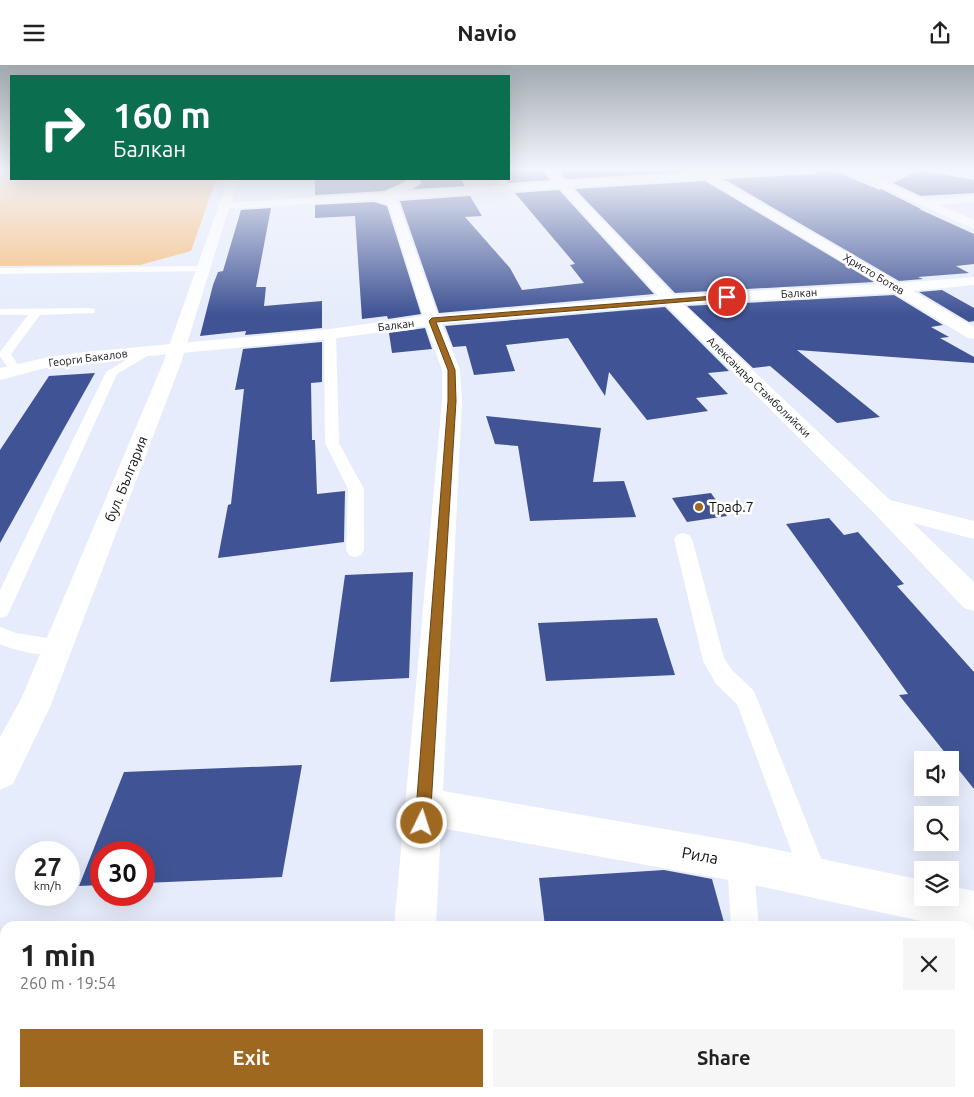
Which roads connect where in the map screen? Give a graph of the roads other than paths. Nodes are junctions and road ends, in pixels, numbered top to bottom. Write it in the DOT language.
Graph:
graph roads {
  1 [pos="221,217"];
  2 [pos="398,217"];
  3 [pos="594,217"];
  4 [pos="777,217"];
  5 [pos="955,217"];
  6 [pos="974,225"];
  7 [pos="203,269"];
  8 [pos="0,271"];
  9 [pos="974,281"];
  10 [pos="897,288"];
  11 [pos="670,300"];
  12 [pos="37,311"];
  13 [pos="90,311"];
  14 [pos="0,312"];
  15 [pos="432,321"];
  16 [pos="330,334"];
  17 [pos="974,334"];
  18 [pos="177,349"];
  19 [pos="145,352"];
  20 [pos="7,372"];
  21 [pos="882,506"];
  22 [pos="974,530"];
  23 [pos="683,539"];
  24 [pos="355,550"];
  25 [pos="974,600"];
  26 [pos="0,610"];
  27 [pos="0,635"];
  28 [pos="59,647"];
  29 [pos="0,772"];
  30 [pos="424,806"];
  31 [pos="740,862"];
  32 [pos="815,878"];
  33 [pos="974,912"];
  34 [pos="415,921"];
  35 [pos="745,921"];
  1 -- 7 [label="street, бул. България"];
  2 -- 15 [label="street"];
  3 -- 11 [label="street, Александър Стамболийски"];
  4 -- 10 [label="street, Христо Ботев"];
  5 -- 6 [label="street"];
  7 -- 8 [label="lane"];
  7 -- 18 [label="street, бул. България"];
  9 -- 10 [label="street, Балкан"];
  10 -- 11 [label="street, Балкан"];
  10 -- 17 [label="street, Христо Ботев"];
  11 -- 15 [label="street, Балкан"];
  11 -- 21 [label="street, Александър Стамболийски"];
  12 -- 13 [label="lane"];
  12 -- 14 [label="lane"];
  12 -- 20 [label="lane"];
  15 -- 16 [label="street, Балкан"];
  15 -- 30 [label="street"];
  16 -- 18 [label="street, Балкан"];
  16 -- 24 [label="lane"];
  18 -- 19 [label="street, Георги Бакалов"];
  18 -- 28 [label="street, бул. България"];
  19 -- 20 [label="street, Георги Бакалов"];
  19 -- 26 [label="lane"];
  21 -- 22 [label="street"];
  21 -- 25 [label="street, Александър Стамболийски"];
  23 -- 32 [label="lane"];
  27 -- 28 [label="lane"];
  28 -- 29 [label="street, бул. България"];
  30 -- 31 [label="street, Рила"];
  30 -- 34 [label="street"];
  31 -- 32 [label="street, Рила"];
  31 -- 35 [label="lane"];
  32 -- 33 [label="street, Рила"];
}
